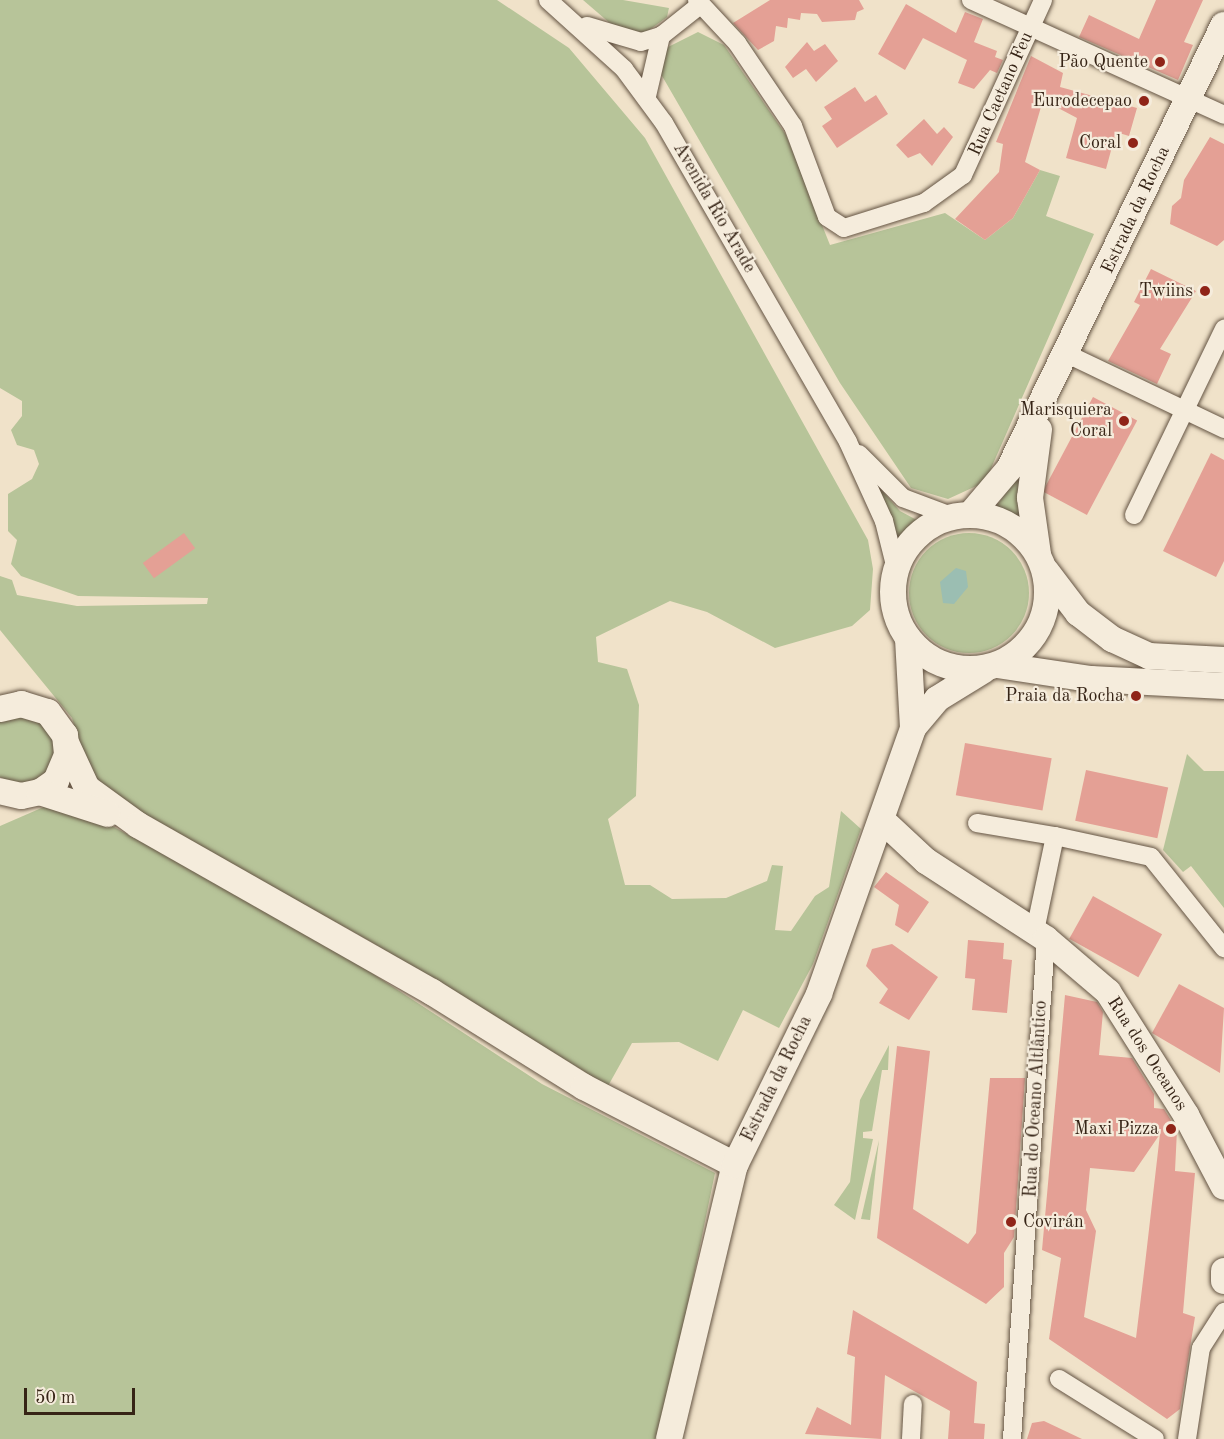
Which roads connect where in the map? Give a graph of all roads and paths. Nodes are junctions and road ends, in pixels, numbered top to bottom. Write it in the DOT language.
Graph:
graph roads {
  1 [pos="548,0"];
  2 [pos="971,0"];
  3 [pos="1043,0"];
  4 [pos="698,2"];
  5 [pos="578,22"];
  6 [pos="1224,25"];
  7 [pos="1030,28"];
  8 [pos="661,36"];
  9 [pos="646,96"];
  10 [pos="1188,99"];
  11 [pos="1224,115"];
  12 [pos="1224,328"];
  13 [pos="1067,354"];
  14 [pos="1048,395"];
  15 [pos="1182,410"];
  16 [pos="1224,429"];
  17 [pos="848,442"];
  18 [pos="1134,515"];
  19 [pos="962,516"];
  20 [pos="1041,561"];
  21 [pos="896,568"];
  22 [pos="908,638"];
  23 [pos="1224,660"];
  24 [pos="992,667"];
  25 [pos="1224,686"];
  26 [pos="0,709"];
  27 [pos="913,728"];
  28 [pos="67,745"];
  29 [pos="0,791"];
  30 [pos="35,794"];
  31 [pos="0,810"];
  32 [pos="883,821"];
  33 [pos="977,823"];
  34 [pos="138,825"];
  35 [pos="1055,836"];
  36 [pos="872,852"];
  37 [pos="926,861"];
  38 [pos="1040,935"];
  39 [pos="1224,948"];
  40 [pos="735,1165"];
  41 [pos="1224,1188"];
  42 [pos="1224,1271"];
  43 [pos="1224,1281"];
  44 [pos="1224,1312"];
  45 [pos="1059,1379"];
  46 [pos="913,1404"];
  47 [pos="669,1439"];
  48 [pos="911,1439"];
  49 [pos="1012,1439"];
  50 [pos="1155,1439"];
  51 [pos="1187,1439"];
  1 -- 5 [label="street, Avenida Rio Arade"];
  2 -- 7 [label="street"];
  3 -- 7 [label="street, Rua Caetano Feu"];
  4 -- 7 [label="street, Rua Caetano Feu"];
  4 -- 8 [label="street"];
  5 -- 8 [label="street"];
  5 -- 9 [label="street, Avenida Rio Arade"];
  6 -- 10 [label="street, Estrada da Rocha"];
  7 -- 10 [label="street"];
  8 -- 9 [label="street"];
  9 -- 17 [label="street, Avenida Rio Arade"];
  10 -- 11 [label="street"];
  10 -- 13 [label="street, Estrada da Rocha"];
  12 -- 15 [label="street"];
  13 -- 14 [label="street, Estrada da Rocha"];
  13 -- 15 [label="street"];
  14 -- 19 [label="street, Estrada da Rocha"];
  14 -- 20 [label="street, Estrada da Rocha"];
  15 -- 16 [label="street"];
  15 -- 18 [label="street"];
  17 -- 19 [label="street"];
  17 -- 21 [label="street"];
  19 -- 20 [label="street"];
  19 -- 21 [label="street"];
  20 -- 23 [label="street"];
  20 -- 24 [label="street"];
  21 -- 22 [label="street"];
  22 -- 24 [label="street"];
  22 -- 27 [label="street, Estrada da Rocha"];
  24 -- 25 [label="street"];
  24 -- 27 [label="street, Estrada da Rocha"];
  26 -- 28 [label="street"];
  27 -- 32 [label="street, Estrada da Rocha"];
  28 -- 30 [label="street"];
  28 -- 34 [label="street"];
  29 -- 30 [label="street"];
  30 -- 31 [label="street"];
  30 -- 34 [label="street"];
  32 -- 36 [label="street, Estrada da Rocha"];
  32 -- 37 [label="street"];
  33 -- 35 [label="street"];
  34 -- 40 [label="street"];
  35 -- 38 [label="street, Rua do Oceano Altlântico"];
  35 -- 39 [label="street"];
  36 -- 37 [label="street"];
  36 -- 40 [label="street, Estrada da Rocha"];
  37 -- 38 [label="street, Rua dos Oceanos"];
  38 -- 41 [label="street, Rua dos Oceanos"];
  38 -- 49 [label="street, Rua do Oceano Altlântico"];
  40 -- 47 [label="street, Estrada da Rocha"];
  42 -- 43 [label="street"];
  44 -- 51 [label="street"];
  45 -- 50 [label="street"];
  46 -- 48 [label="street"];
}
